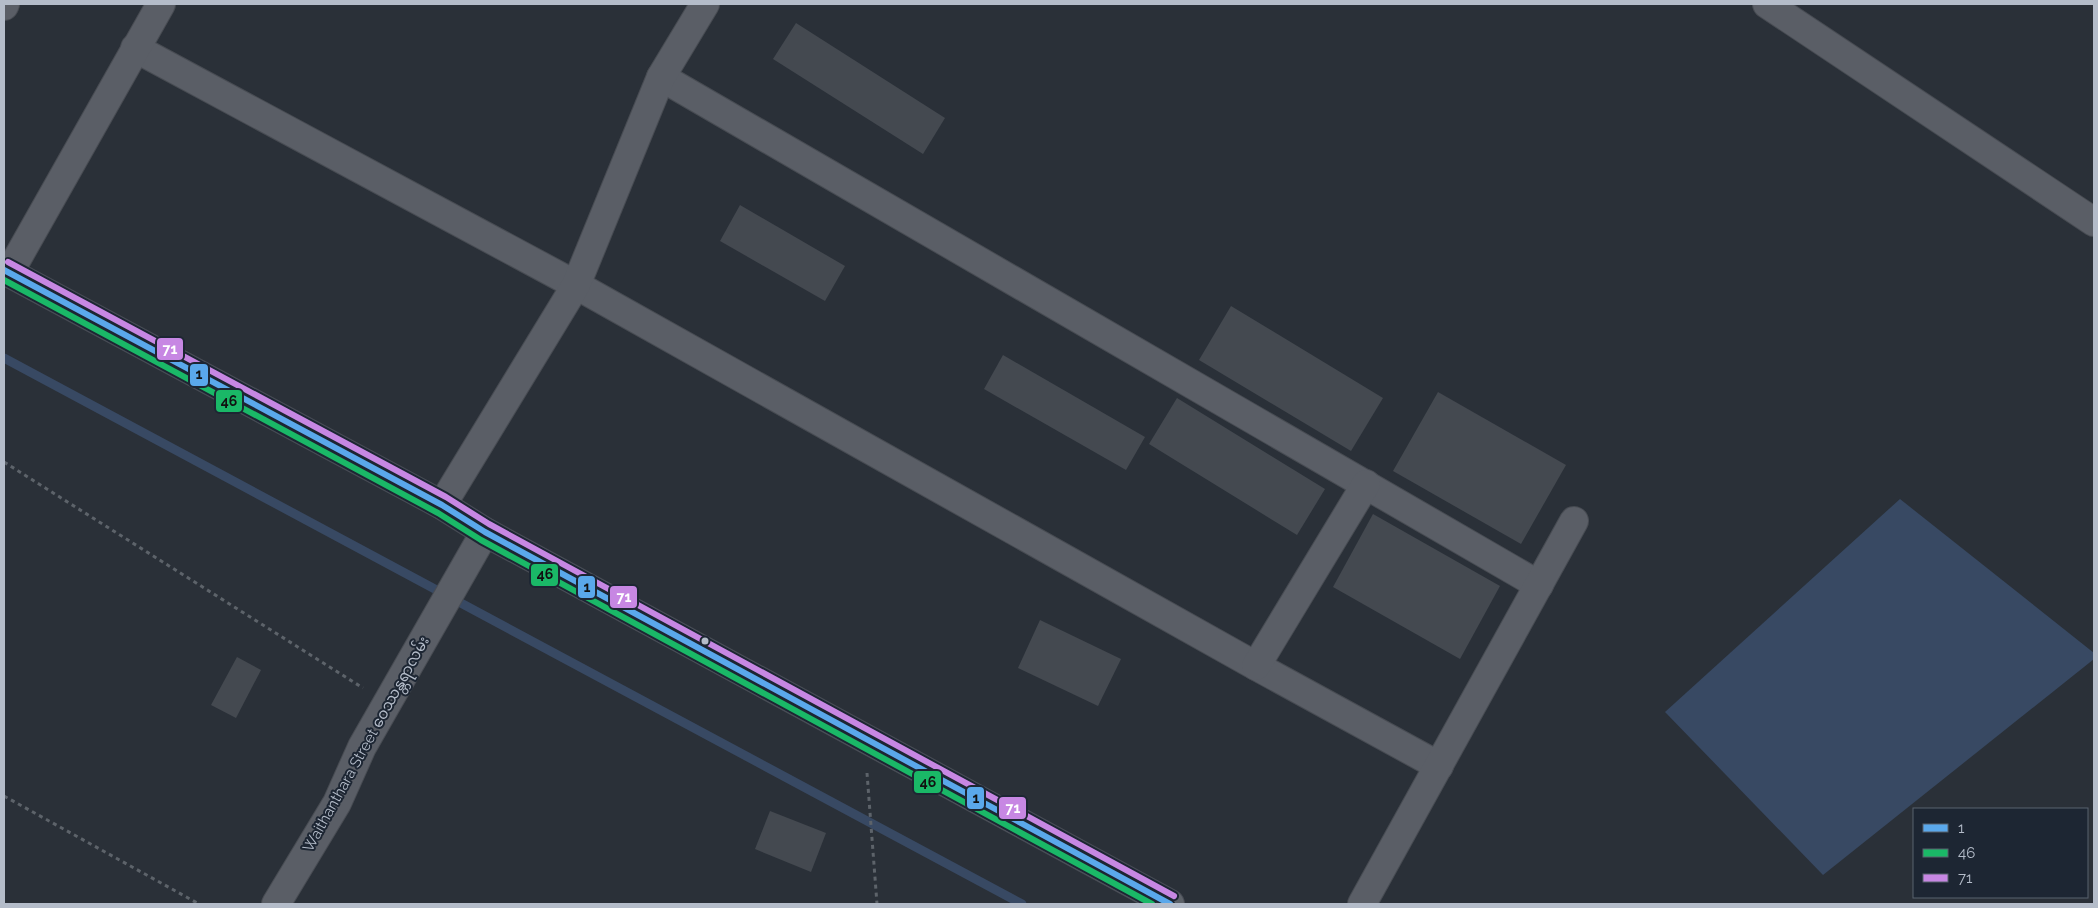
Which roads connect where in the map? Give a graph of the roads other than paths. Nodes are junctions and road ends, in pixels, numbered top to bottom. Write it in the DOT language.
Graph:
graph roads {
  1 [pos="161,4"];
  2 [pos="705,4"];
  3 [pos="1767,4"];
  4 [pos="135,48"];
  5 [pos="662,77"];
  6 [pos="2094,222"];
  7 [pos="6,271"];
  8 [pos="576,285"];
  9 [pos="1366,484"];
  10 [pos="442,505"];
  11 [pos="1574,521"];
  12 [pos="485,532"];
  13 [pos="1539,585"];
  14 [pos="1256,666"];
  15 [pos="1438,766"];
  16 [pos="276,904"];
  17 [pos="1170,904"];
  18 [pos="1362,904"];
  1 -- 4 [label="street"];
  2 -- 5 [label="street"];
  3 -- 6 [label="street"];
  4 -- 7 [label="street"];
  4 -- 8 [label="street"];
  5 -- 8 [label="street"];
  5 -- 9 [label="street"];
  7 -- 10 [label="main road"];
  8 -- 10 [label="street"];
  8 -- 14 [label="street"];
  9 -- 13 [label="street"];
  9 -- 14 [label="street"];
  10 -- 12 [label="main road"];
  11 -- 13 [label="street"];
  12 -- 16 [label="street, Waithanthara Street ဝေဿန္တရာလမ်း"];
  12 -- 17 [label="main road"];
  13 -- 15 [label="street"];
  14 -- 15 [label="street"];
  15 -- 18 [label="street"];
}
